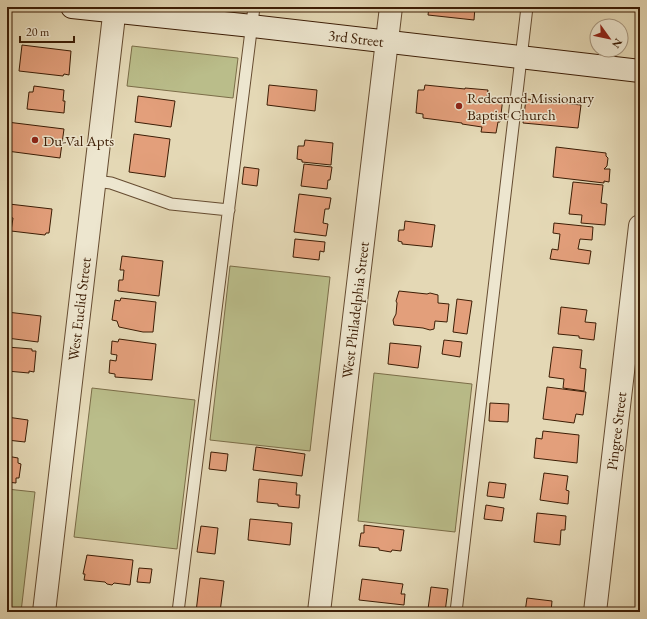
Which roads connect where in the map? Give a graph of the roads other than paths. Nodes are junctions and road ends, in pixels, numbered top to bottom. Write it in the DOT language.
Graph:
graph roads {
  1 [pos="72,7"];
  2 [pos="391,7"];
  3 [pos="527,7"];
  4 [pos="115,9"];
  5 [pos="253,16"];
  6 [pos="387,42"];
  7 [pos="521,57"];
  8 [pos="640,71"];
  9 [pos="95,181"];
  10 [pos="229,210"];
  11 [pos="640,226"];
  12 [pos="44,612"];
  13 [pos="178,612"];
  14 [pos="319,612"];
  15 [pos="456,612"];
  16 [pos="595,612"];
  1 -- 4 [label="street, 3rd Street"];
  2 -- 6 [label="street, West Philadelphia Street"];
  3 -- 7 [label="lane"];
  4 -- 5 [label="street, 3rd Street"];
  4 -- 9 [label="street, West Euclid Street"];
  5 -- 6 [label="street, 3rd Street"];
  5 -- 10 [label="lane"];
  6 -- 7 [label="street, 3rd Street"];
  6 -- 14 [label="street, West Philadelphia Street"];
  7 -- 8 [label="street, 3rd Street"];
  7 -- 15 [label="lane"];
  9 -- 10 [label="lane"];
  9 -- 12 [label="street, West Euclid Street"];
  10 -- 13 [label="lane"];
  11 -- 16 [label="street, Pingree Street"];
}
